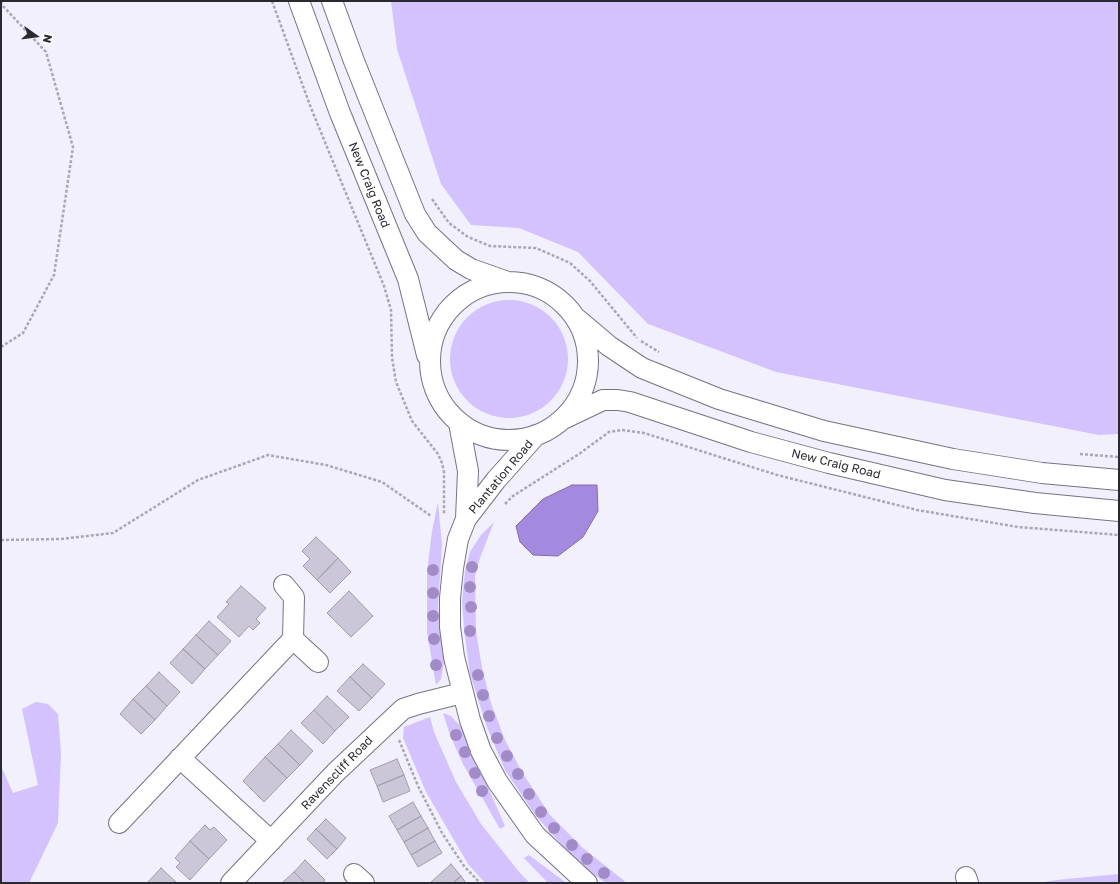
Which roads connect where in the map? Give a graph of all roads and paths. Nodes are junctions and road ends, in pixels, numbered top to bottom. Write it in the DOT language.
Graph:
graph roads {
  1 [pos="2,1"];
  2 [pos="272,1"];
  3 [pos="299,1"];
  4 [pos="332,1"];
  5 [pos="429,192"];
  6 [pos="506,281"];
  7 [pos="577,319"];
  8 [pos="1,347"];
  9 [pos="662,353"];
  10 [pos="431,371"];
  11 [pos="563,419"];
  12 [pos="459,422"];
  13 [pos="536,435"];
  14 [pos="1075,454"];
  15 [pos="1119,457"];
  16 [pos="444,472"];
  17 [pos="1119,480"];
  18 [pos="513,496"];
  19 [pos="1119,511"];
  20 [pos="431,516"];
  21 [pos="466,519"];
  22 [pos="1119,535"];
  23 [pos="1,540"];
  24 [pos="284,585"];
  25 [pos="293,639"];
  26 [pos="318,662"];
  27 [pos="462,693"];
  28 [pos="390,722"];
  29 [pos="180,758"];
  30 [pos="119,823"];
  31 [pos="271,841"];
  32 [pos="231,883"];
  33 [pos="480,883"];
  34 [pos="587,883"];
  1 -- 8 [label="path"];
  2 -- 16 [label="path"];
  3 -- 10 [label="street, New Craig Road"];
  4 -- 6 [label="street"];
  5 -- 9 [label="path"];
  6 -- 7 [label="street"];
  6 -- 10 [label="street"];
  7 -- 11 [label="street"];
  7 -- 17 [label="street"];
  10 -- 12 [label="street"];
  11 -- 13 [label="street"];
  11 -- 19 [label="street, New Craig Road"];
  12 -- 13 [label="street"];
  12 -- 21 [label="street, Plantation Road"];
  13 -- 21 [label="street, Plantation Road"];
  14 -- 15 [label="path"];
  18 -- 22 [label="path"];
  20 -- 23 [label="path"];
  21 -- 27 [label="street, Plantation Road"];
  24 -- 25 [label="street"];
  25 -- 26 [label="street"];
  25 -- 29 [label="street"];
  27 -- 28 [label="street, Ravenscliff Road"];
  27 -- 34 [label="street, Plantation Road"];
  28 -- 31 [label="street, Ravenscliff Road"];
  28 -- 33 [label="path"];
  29 -- 30 [label="street"];
  29 -- 31 [label="street"];
  31 -- 32 [label="street, Ravenscliff Road"];
}
